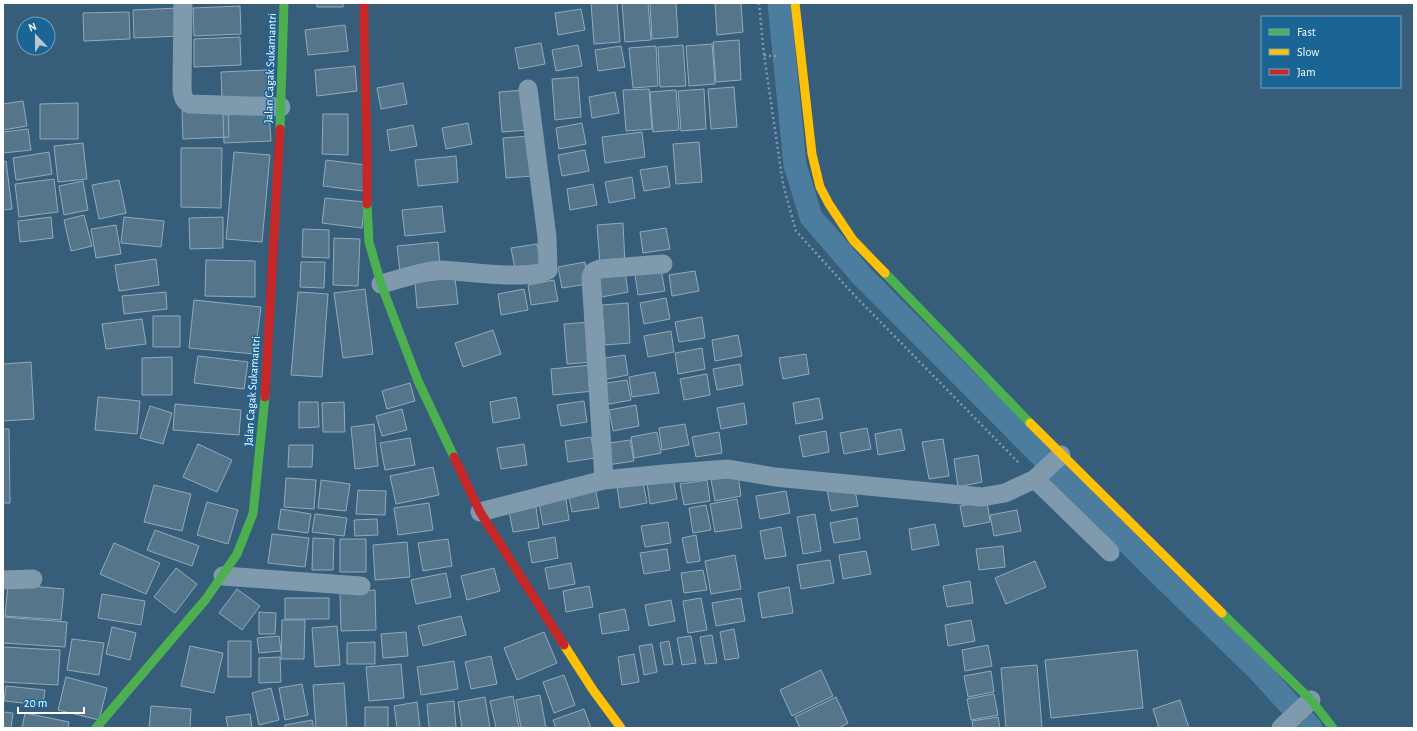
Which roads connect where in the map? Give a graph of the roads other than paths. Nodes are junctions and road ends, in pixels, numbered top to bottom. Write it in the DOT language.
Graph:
graph roads {
  1 [pos="183,3"];
  2 [pos="284,3"];
  3 [pos="364,3"];
  4 [pos="795,3"];
  5 [pos="528,89"];
  6 [pos="281,107"];
  7 [pos="663,264"];
  8 [pos="381,284"];
  9 [pos="1058,457"];
  10 [pos="1036,478"];
  11 [pos="604,480"];
  12 [pos="480,512"];
  13 [pos="1110,552"];
  14 [pos="223,576"];
  15 [pos="33,579"];
  16 [pos="3,580"];
  17 [pos="361,586"];
  18 [pos="1293,718"];
  19 [pos="96,728"];
  20 [pos="621,728"];
  21 [pos="1333,728"];
  1 -- 6 [label="street"];
  2 -- 6 [label="street, Jalan Cagak Sukamantri"];
  3 -- 8 [label="street"];
  4 -- 9 [label="street"];
  5 -- 8 [label="street"];
  6 -- 14 [label="street, Jalan Cagak Sukamantri"];
  7 -- 11 [label="street"];
  8 -- 12 [label="street"];
  9 -- 10 [label="street"];
  9 -- 18 [label="street"];
  10 -- 11 [label="street"];
  10 -- 13 [label="street"];
  11 -- 12 [label="street"];
  12 -- 20 [label="street"];
  14 -- 17 [label="street"];
  14 -- 19 [label="street, Jalan Cagak Sukamantri"];
  15 -- 16 [label="street"];
  18 -- 21 [label="street"];
}
